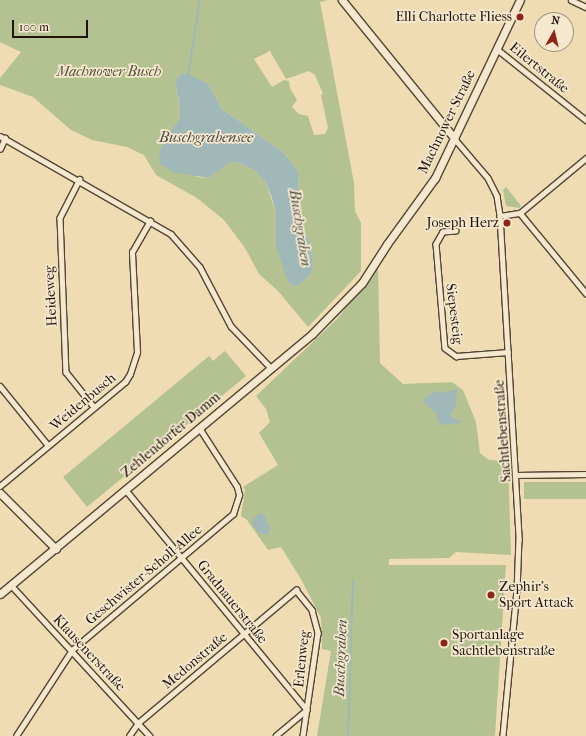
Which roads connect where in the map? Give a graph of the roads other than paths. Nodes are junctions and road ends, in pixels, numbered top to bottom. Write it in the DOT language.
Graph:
graph roads {
  1 [pos="345,0"];
  2 [pos="520,0"];
  3 [pos="571,0"];
  4 [pos="586,7"];
  5 [pos="496,49"];
  6 [pos="586,120"];
  7 [pos="2,137"];
  8 [pos="454,138"];
  9 [pos="0,150"];
  10 [pos="586,158"];
  11 [pos="80,179"];
  12 [pos="520,214"];
  13 [pos="500,216"];
  14 [pos="150,220"];
  15 [pos="456,231"];
  16 [pos="361,280"];
  17 [pos="586,293"];
  18 [pos="508,352"];
  19 [pos="271,368"];
  20 [pos="0,386"];
  21 [pos="94,407"];
  22 [pos="199,428"];
  23 [pos="48,445"];
  24 [pos="586,474"];
  25 [pos="517,475"];
  26 [pos="0,486"];
  27 [pos="125,489"];
  28 [pos="0,493"];
  29 [pos="56,549"];
  30 [pos="181,557"];
  31 [pos="11,585"];
  32 [pos="296,590"];
  33 [pos="0,594"];
  34 [pos="244,634"];
  35 [pos="72,650"];
  36 [pos="307,710"];
  37 [pos="138,722"];
  38 [pos="16,736"];
  39 [pos="129,736"];
  40 [pos="150,736"];
  41 [pos="276,736"];
  42 [pos="303,736"];
  43 [pos="503,736"];
  1 -- 8 [label="main road"];
  2 -- 5 [label="main road, Machnower Straße"];
  3 -- 4 [label="street"];
  5 -- 6 [label="street, Eilertstraße"];
  5 -- 8 [label="main road, Machnower Straße"];
  7 -- 9 [label="street"];
  7 -- 11 [label="street"];
  8 -- 13 [label="street, Sachtlebenstraße"];
  8 -- 16 [label="main road, Machnower Straße"];
  10 -- 12 [label="street"];
  11 -- 14 [label="street"];
  11 -- 21 [label="street, Heideweg"];
  12 -- 13 [label="street"];
  12 -- 17 [label="street"];
  13 -- 18 [label="street, Sachtlebenstraße"];
  14 -- 19 [label="street"];
  14 -- 21 [label="street, Weidenbusch"];
  15 -- 18 [label="street, Siepesteig"];
  16 -- 19 [label="main road, Zehlendorfer Damm"];
  18 -- 25 [label="street, Sachtlebenstraße"];
  19 -- 22 [label="main road, Zehlendorfer Damm"];
  20 -- 23 [label="street"];
  21 -- 23 [label="street, Weidenbusch"];
  22 -- 27 [label="main road, Zehlendorfer Damm"];
  22 -- 30 [label="street, Geschwister-Scholl-Allee"];
  23 -- 26 [label="street, Weidenbusch"];
  24 -- 25 [label="street"];
  25 -- 43 [label="street, Sachtlebenstraße"];
  27 -- 29 [label="main road, Zehlendorfer Damm"];
  27 -- 30 [label="street, Gradnauerstraße"];
  28 -- 29 [label="main road"];
  29 -- 31 [label="main road, Zehlendorfer Damm"];
  30 -- 34 [label="street, Gradnauerstraße"];
  30 -- 35 [label="street, Geschwister-Scholl-Allee"];
  31 -- 33 [label="main road, Zehlendorfer Damm"];
  31 -- 35 [label="street, Klausenerstraße"];
  32 -- 34 [label="street, Medonstraße"];
  32 -- 36 [label="street, Erlenweg"];
  34 -- 36 [label="street, Gradnauerstraße"];
  34 -- 37 [label="street, Medonstraße"];
  35 -- 37 [label="street, Klausenerstraße"];
  35 -- 38 [label="street, Geschwister-Scholl-Allee"];
  36 -- 41 [label="street"];
  36 -- 42 [label="street, Erlenweg"];
  37 -- 39 [label="street, Medonstraße"];
  37 -- 40 [label="street, Klausenerstraße"];
}
